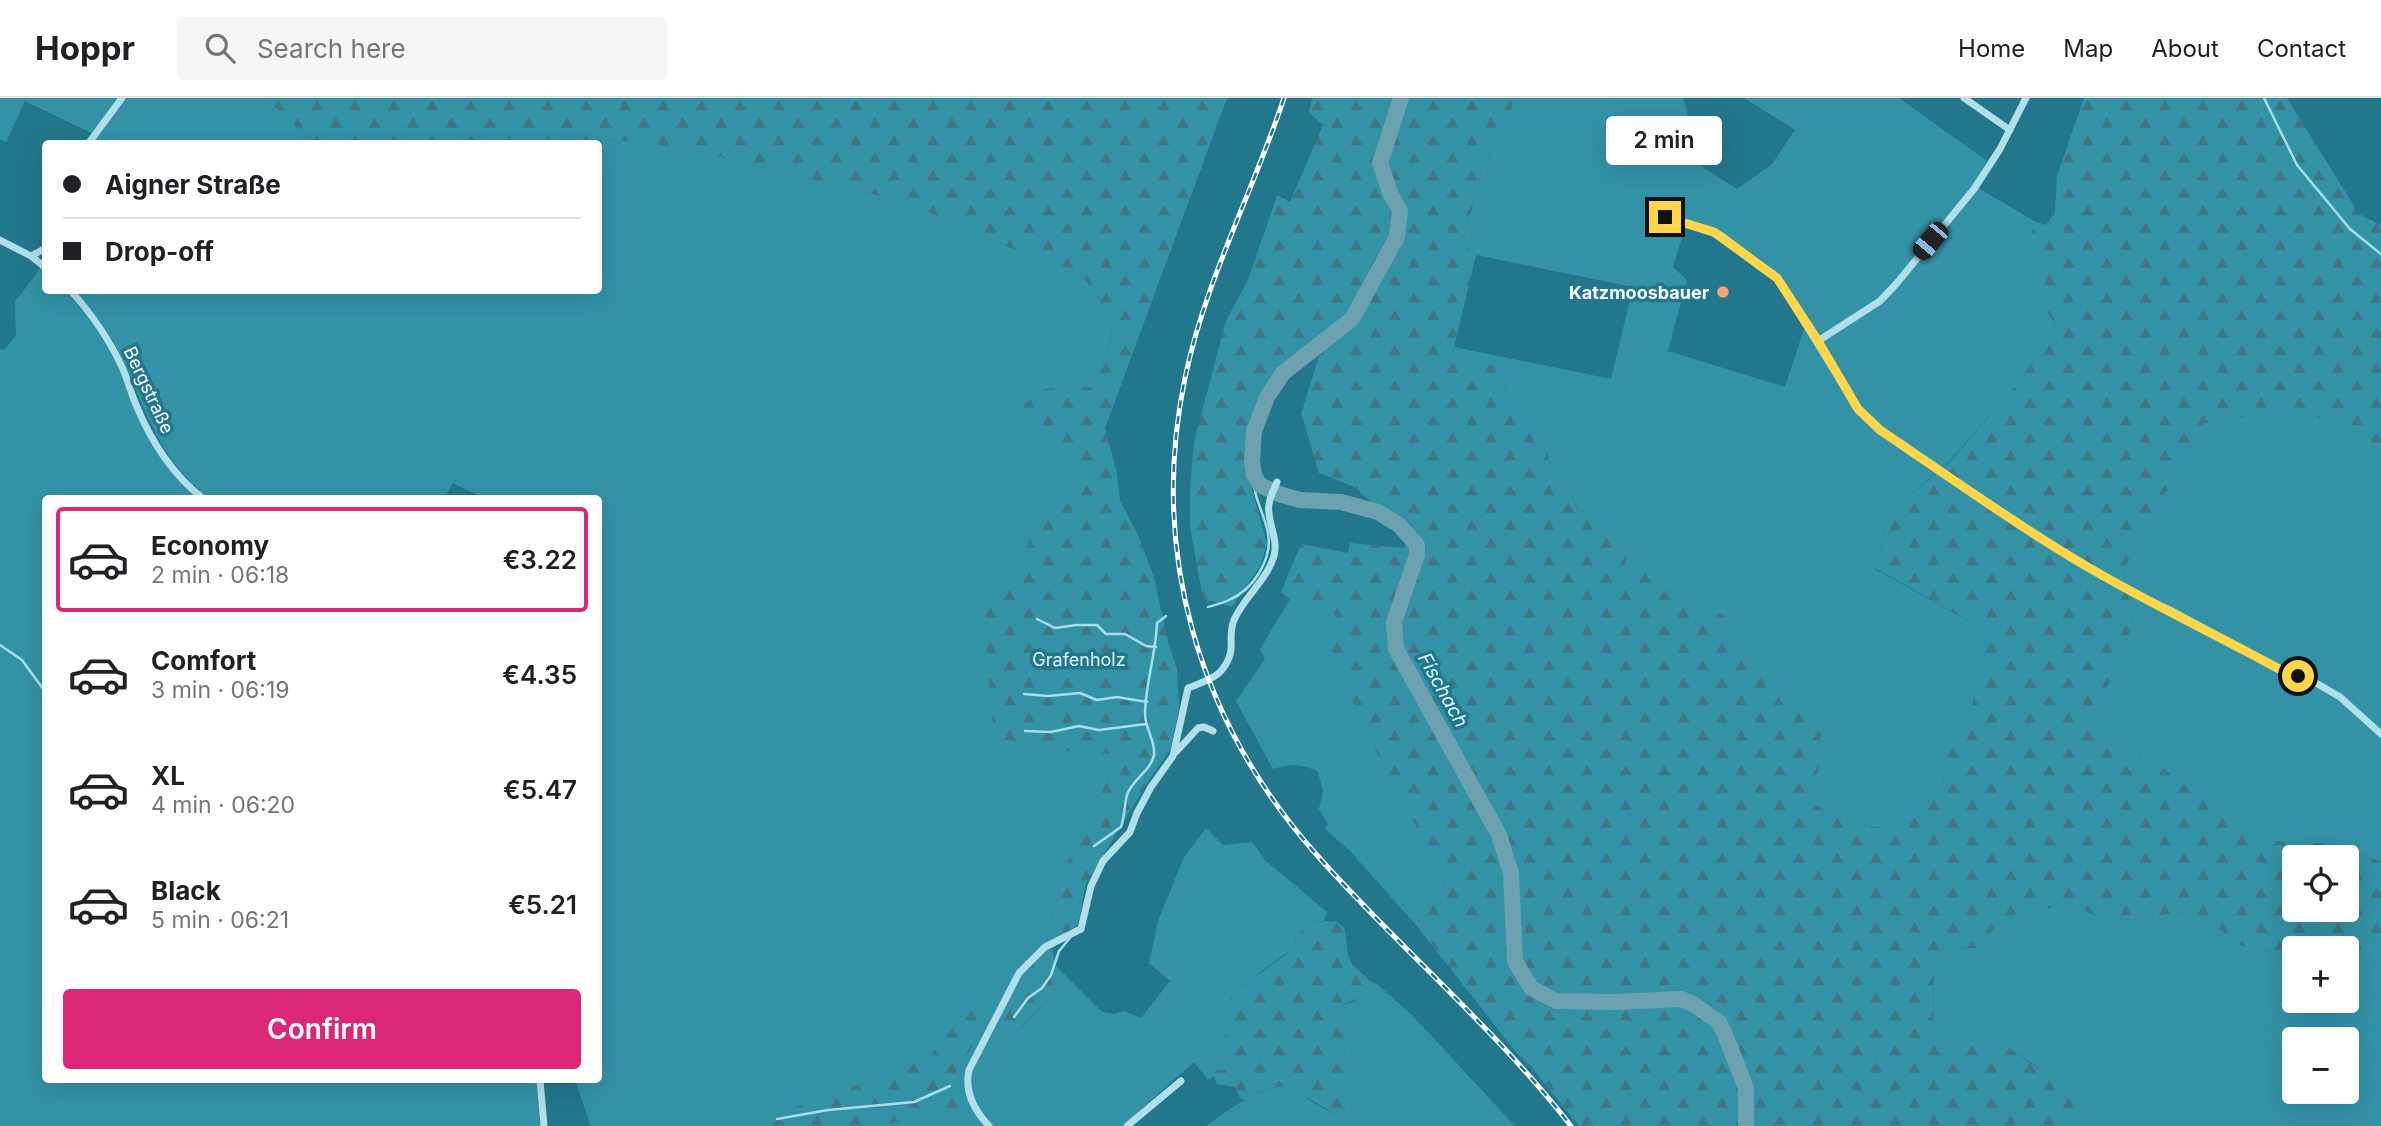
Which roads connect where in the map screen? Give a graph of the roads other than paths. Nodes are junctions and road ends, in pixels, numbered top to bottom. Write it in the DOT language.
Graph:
graph roads {
  1 [pos="122,98"];
  2 [pos="1964,98"];
  3 [pos="2026,98"];
  4 [pos="2010,130"];
  5 [pos="91,140"];
  6 [pos="1665,217"];
  7 [pos="0,240"];
  8 [pos="42,250"];
  9 [pos="31,256"];
  10 [pos="42,265"];
  11 [pos="73,294"];
  12 [pos="1818,341"];
  13 [pos="1277,482"];
  14 [pos="199,495"];
  15 [pos="1213,731"];
  16 [pos="2381,734"];
  17 [pos="1173,756"];
  18 [pos="1181,1081"];
  19 [pos="540,1083"];
  20 [pos="544,1126"];
  21 [pos="989,1126"];
  22 [pos="1127,1126"];
  1 -- 5 [label="street"];
  2 -- 4 [label="street"];
  3 -- 4 [label="street"];
  4 -- 12 [label="street"];
  6 -- 12 [label="street"];
  7 -- 9 [label="street"];
  8 -- 9 [label="street"];
  9 -- 10 [label="street"];
  11 -- 14 [label="street, Bergstraße"];
  12 -- 16 [label="street"];
  13 -- 17 [label="street"];
  15 -- 17 [label="street"];
  17 -- 21 [label="street"];
  18 -- 22 [label="street"];
  19 -- 20 [label="street"];
}
